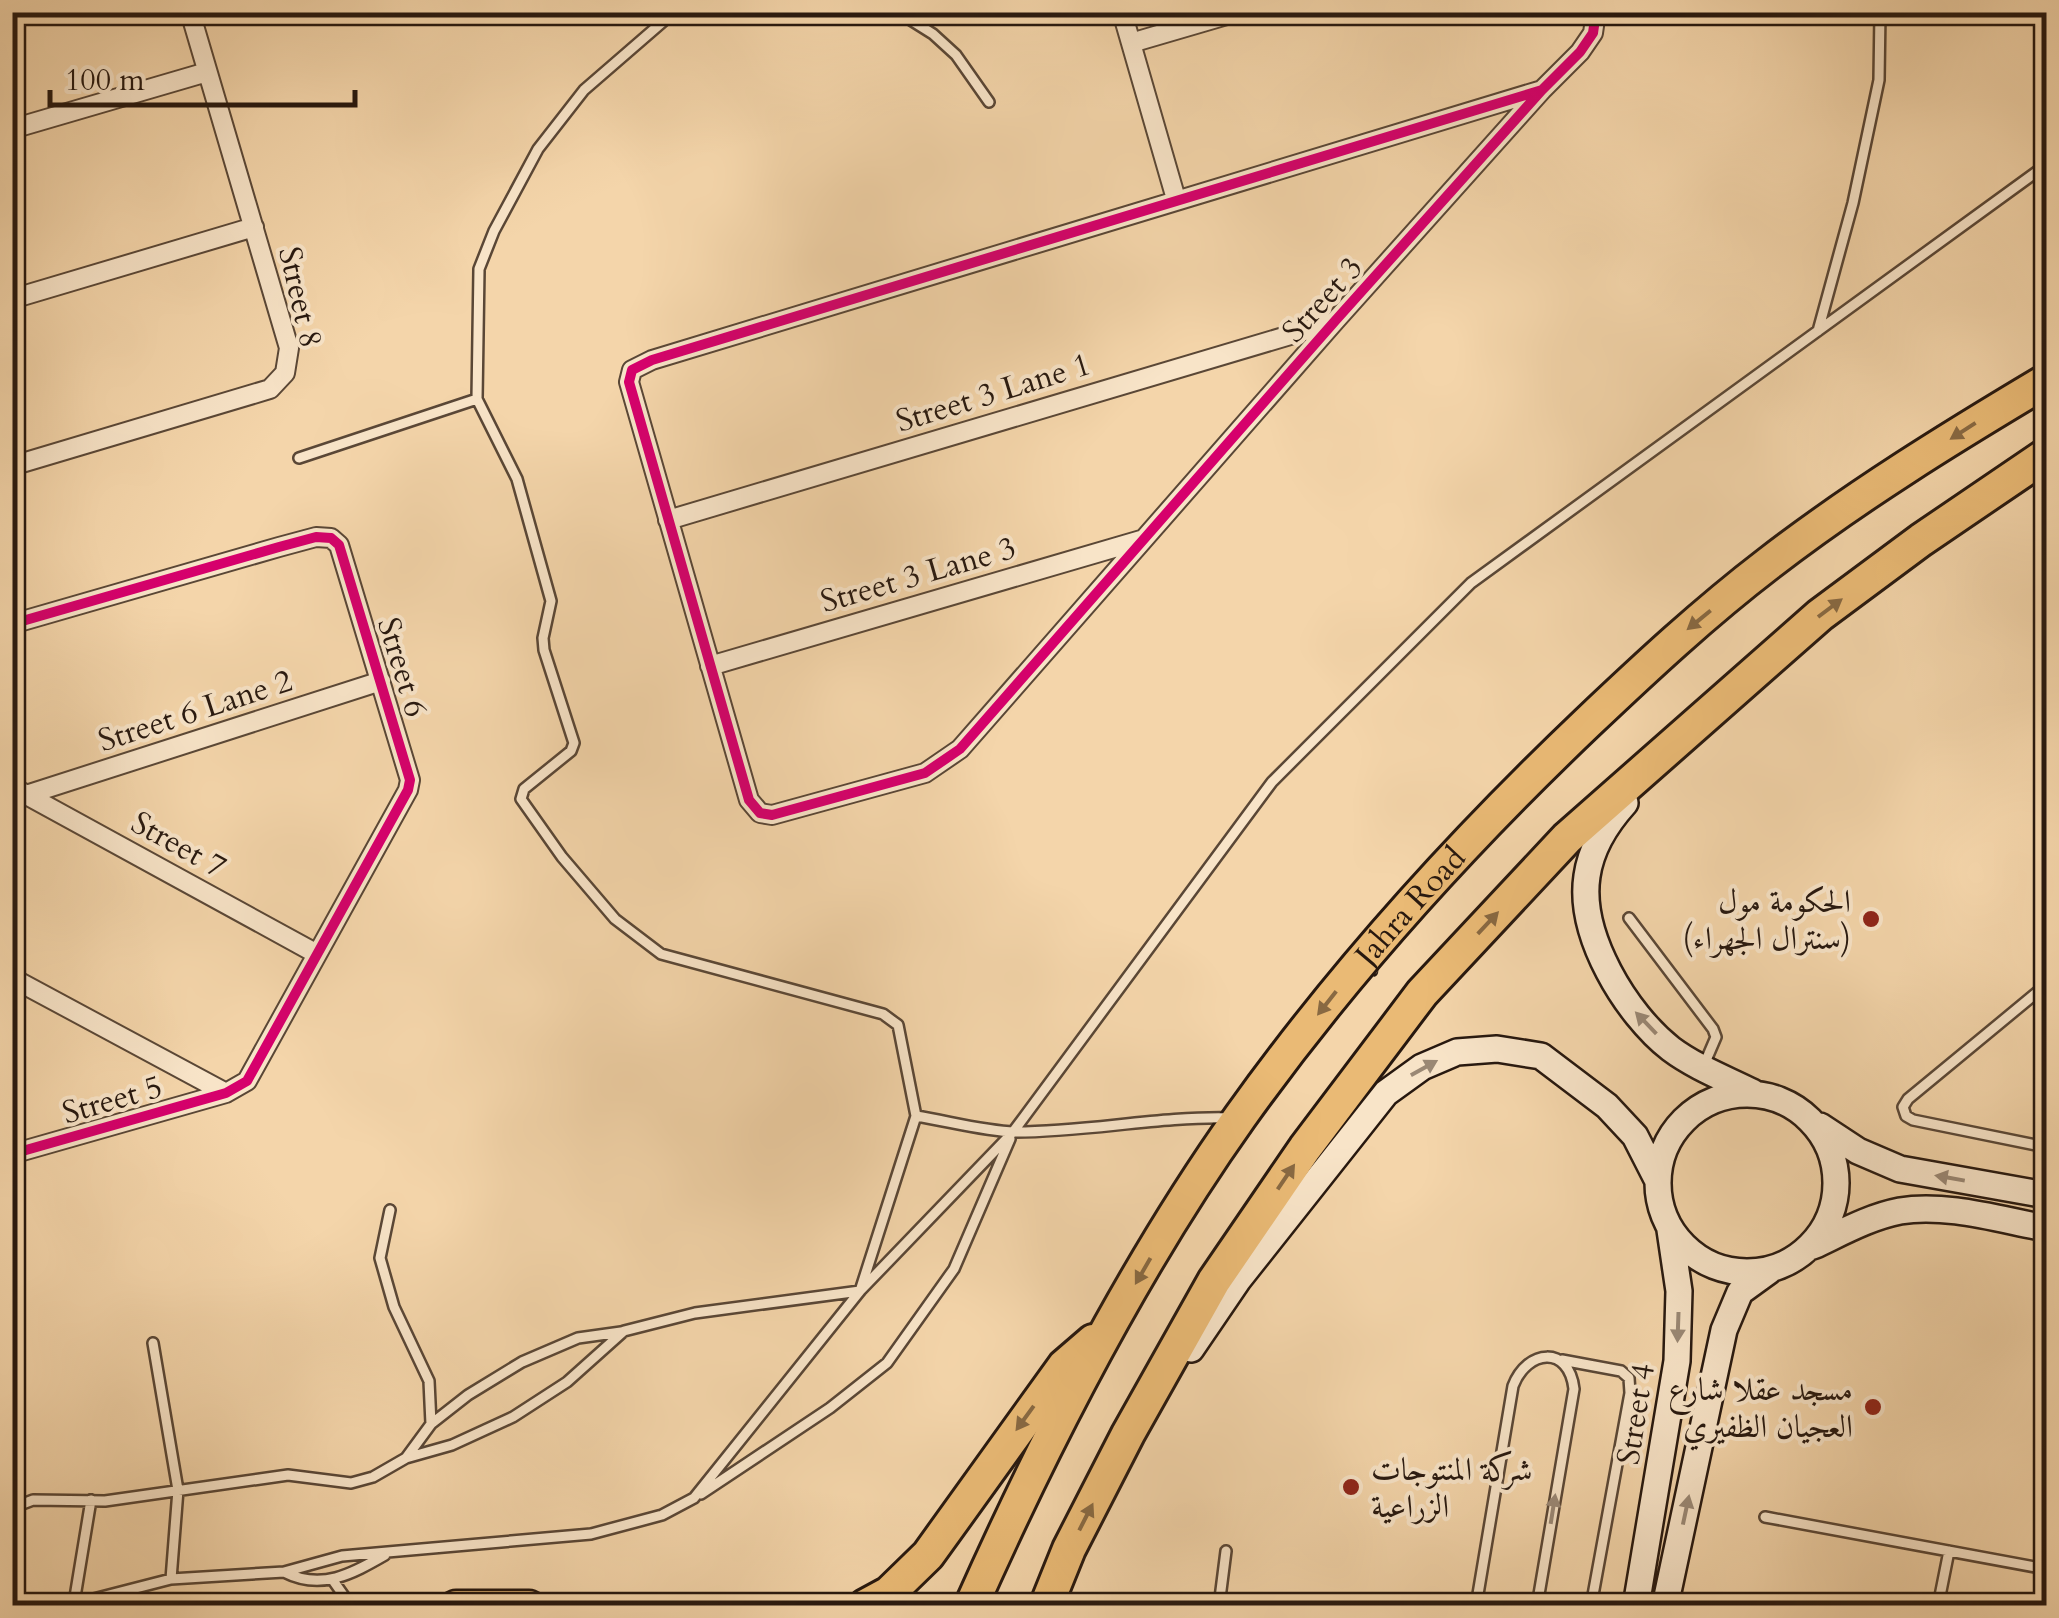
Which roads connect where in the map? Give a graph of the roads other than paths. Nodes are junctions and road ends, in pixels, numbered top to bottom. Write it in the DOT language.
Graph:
graph roads {
  1 [pos="190,12"];
  2 [pos="674,12"];
  3 [pos="898,12"];
  4 [pos="1122,12"];
  5 [pos="1236,12"];
  6 [pos="1596,12"];
  7 [pos="1880,12"];
  8 [pos="1131,43"];
  9 [pos="208,72"];
  10 [pos="1542,90"];
  11 [pos="988,102"];
  12 [pos="12,129"];
  13 [pos="2046,166"];
  14 [pos="1176,199"];
  15 [pos="254,227"];
  16 [pos="12,299"];
  17 [pos="1335,321"];
  18 [pos="1818,332"];
  19 [pos="2046,380"];
  20 [pos="478,399"];
  21 [pos="2046,455"];
  22 [pos="299,458"];
  23 [pos="12,466"];
  24 [pos="668,520"];
  25 [pos="1142,540"];
  26 [pos="12,624"];
  27 [pos="710,666"];
  28 [pos="382,681"];
  29 [pos="1724,700"];
  30 [pos="19,791"];
  31 [pos="1629,918"];
  32 [pos="317,954"];
  33 [pos="12,978"];
  34 [pos="2046,985"];
  35 [pos="1703,1067"];
  36 [pos="226,1093"];
  37 [pos="1757,1094"];
  38 [pos="916,1116"];
  39 [pos="1239,1118"];
  40 [pos="1813,1122"];
  41 [pos="1013,1132"];
  42 [pos="2046,1147"];
  43 [pos="12,1154"];
  44 [pos="1657,1179"];
  45 [pos="2046,1195"];
  46 [pos="390,1210"];
  47 [pos="2046,1228"];
  48 [pos="1670,1230"];
  49 [pos="1808,1248"];
  50 [pos="1780,1266"];
  51 [pos="860,1291"];
  52 [pos="1115,1321"];
  53 [pos="624,1331"];
  54 [pos="153,1343"];
  55 [pos="1558,1359"];
  56 [pos="431,1424"];
  57 [pos="406,1458"];
  58 [pos="1108,1474"];
  59 [pos="178,1490"];
  60 [pos="694,1498"];
  61 [pos="91,1500"];
  62 [pos="12,1508"];
  63 [pos="1765,1517"];
  64 [pos="1226,1551"];
  65 [pos="1949,1551"];
  66 [pos="387,1553"];
  67 [pos="2046,1569"];
  68 [pos="284,1572"];
  69 [pos="171,1579"];
  70 [pos="332,1579"];
  71 [pos="70,1604"];
  72 [pos="352,1606"];
  73 [pos="456,1606"];
  74 [pos="529,1606"];
  75 [pos="865,1606"];
  76 [pos="971,1606"];
  77 [pos="1046,1606"];
  78 [pos="1219,1606"];
  79 [pos="1476,1606"];
  80 [pos="1537,1606"];
  81 [pos="1591,1606"];
  82 [pos="1636,1606"];
  83 [pos="1665,1606"];
  84 [pos="1938,1606"];
  1 -- 9 [label="street, Street 8"];
  2 -- 20 [label="lane"];
  3 -- 11 [label="lane"];
  4 -- 8 [label="street"];
  5 -- 8 [label="street"];
  6 -- 10 [label="street"];
  7 -- 18 [label="lane"];
  8 -- 14 [label="street"];
  9 -- 12 [label="street"];
  9 -- 15 [label="street, Street 8"];
  10 -- 14 [label="street, Street 3"];
  10 -- 17 [label="street, Street 3"];
  13 -- 18 [label="lane"];
  14 -- 24 [label="street, Street 3"];
  15 -- 16 [label="street"];
  15 -- 23 [label="street, Street 8"];
  17 -- 24 [label="street, Street 3 Lane 1"];
  17 -- 25 [label="street, Street 3"];
  18 -- 41 [label="lane"];
  19 -- 39 [label="highway, Jahra Road, one-way"];
  20 -- 22 [label="lane"];
  20 -- 38 [label="lane"];
  29 -- 21 [label="highway, Jahra Road, one-way"];
  24 -- 27 [label="street, Street 3"];
  25 -- 27 [label="street, Street 3 Lane 3"];
  25 -- 27 [label="street, Street 3"];
  26 -- 28 [label="street, Street 6"];
  28 -- 30 [label="street, Street 6 Lane 2"];
  28 -- 32 [label="street, Street 6"];
  35 -- 29 [label="street, one-way"];
  58 -- 29 [label="highway, Jahra Road, one-way"];
  30 -- 32 [label="street, Street 7"];
  31 -- 35 [label="lane"];
  32 -- 36 [label="street, Street 6"];
  33 -- 36 [label="street, Street 5"];
  34 -- 42 [label="lane"];
  35 -- 37 [label="street"];
  36 -- 43 [label="street, Street 5"];
  37 -- 40 [label="street"];
  37 -- 44 [label="street"];
  38 -- 41 [label="lane"];
  38 -- 51 [label="lane"];
  39 -- 41 [label="lane"];
  39 -- 52 [label="highway, Jahra Road, one-way"];
  45 -- 40 [label="street, one-way"];
  40 -- 49 [label="street"];
  41 -- 51 [label="lane"];
  41 -- 60 [label="lane"];
  44 -- 48 [label="street"];
  58 -- 44 [label="street, one-way"];
  46 -- 56 [label="lane"];
  47 -- 49 [label="street"];
  48 -- 50 [label="street"];
  48 -- 82 [label="street, Street 4, one-way"];
  49 -- 50 [label="street"];
  83 -- 50 [label="street, Street 4, one-way"];
  51 -- 53 [label="lane"];
  51 -- 60 [label="lane"];
  52 -- 75 [label="highway, one-way"];
  52 -- 76 [label="highway, Jahra Road"];
  53 -- 56 [label="lane"];
  53 -- 57 [label="lane"];
  54 -- 59 [label="lane"];
  55 -- 79 [label="lane"];
  80 -- 55 [label="lane, one-way"];
  55 -- 81 [label="lane"];
  56 -- 57 [label="lane"];
  57 -- 59 [label="lane"];
  77 -- 58 [label="highway, Jahra Road, one-way"];
  59 -- 61 [label="lane"];
  59 -- 69 [label="lane"];
  60 -- 66 [label="lane"];
  61 -- 62 [label="lane"];
  61 -- 71 [label="lane"];
  63 -- 65 [label="lane"];
  64 -- 78 [label="lane"];
  65 -- 67 [label="lane"];
  65 -- 84 [label="lane"];
  66 -- 68 [label="lane"];
  66 -- 70 [label="lane"];
  68 -- 69 [label="lane"];
  68 -- 70 [label="lane"];
  69 -- 71 [label="lane"];
  70 -- 72 [label="lane"];
  73 -- 74 [label="main road"];
}
